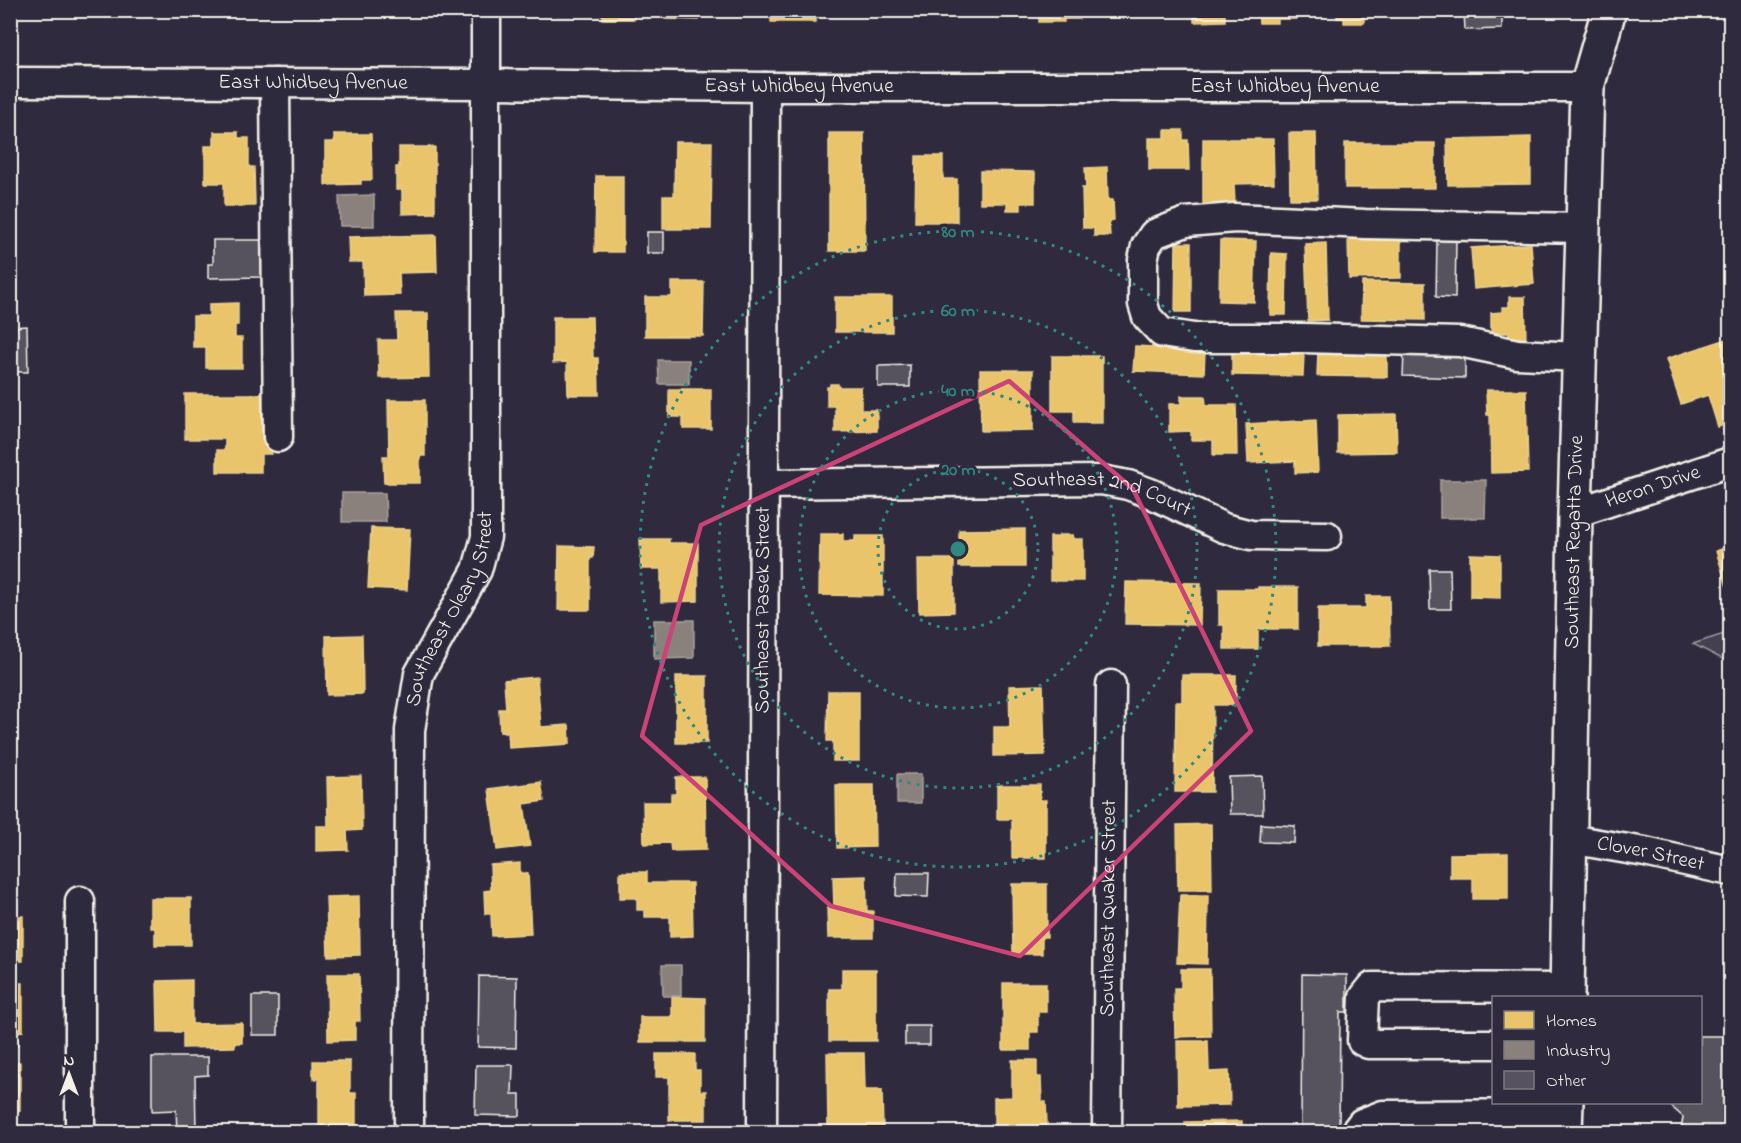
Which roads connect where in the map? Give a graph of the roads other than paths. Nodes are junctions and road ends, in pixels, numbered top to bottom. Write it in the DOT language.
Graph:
graph roads {
  1 [pos="486,10"];
  2 [pos="1610,10"];
  3 [pos="10,82"];
  4 [pos="275,83"];
  5 [pos="487,84"];
  6 [pos="765,87"];
  7 [pos="1587,87"];
  8 [pos="1583,228"];
  9 [pos="1579,357"];
  10 [pos="278,437"];
  11 [pos="1731,462"];
  12 [pos="764,484"];
  13 [pos="1575,513"];
  14 [pos="1327,536"];
  15 [pos="1111,685"];
  16 [pos="1570,839"];
  17 [pos="1731,871"];
  18 [pos="80,901"];
  19 [pos="1552,993"];
  20 [pos="1492,1044"];
  21 [pos="1554,1113"];
  22 [pos="80,1132"];
  23 [pos="409,1132"];
  24 [pos="762,1132"];
  25 [pos="1107,1132"];
  26 [pos="1355,1132"];
  1 -- 5 [label="street, Southeast Oleary Street"];
  2 -- 7 [label="main road, Southeast Regatta Drive"];
  3 -- 4 [label="street, East Whidbey Avenue"];
  4 -- 5 [label="street, East Whidbey Avenue"];
  4 -- 10 [label="street"];
  5 -- 6 [label="street, East Whidbey Avenue"];
  5 -- 23 [label="street, Southeast Oleary Street"];
  6 -- 7 [label="street, East Whidbey Avenue"];
  6 -- 12 [label="street, Southeast Pasek Street"];
  7 -- 8 [label="main road, Southeast Regatta Drive"];
  8 -- 9 [label="main road, Southeast Regatta Drive"];
  8 -- 9 [label="street"];
  9 -- 13 [label="main road, Southeast Regatta Drive"];
  11 -- 13 [label="street, Heron Drive"];
  12 -- 14 [label="street, Southeast 2nd Court"];
  12 -- 24 [label="street, Southeast Pasek Street"];
  13 -- 16 [label="main road, Southeast Regatta Drive"];
  15 -- 25 [label="street, Southeast Quaker Street"];
  16 -- 17 [label="street, Clover Street"];
  16 -- 19 [label="main road, Southeast Regatta Drive"];
  18 -- 22 [label="street"];
  19 -- 20 [label="street"];
  21 -- 26 [label="street"];
}
